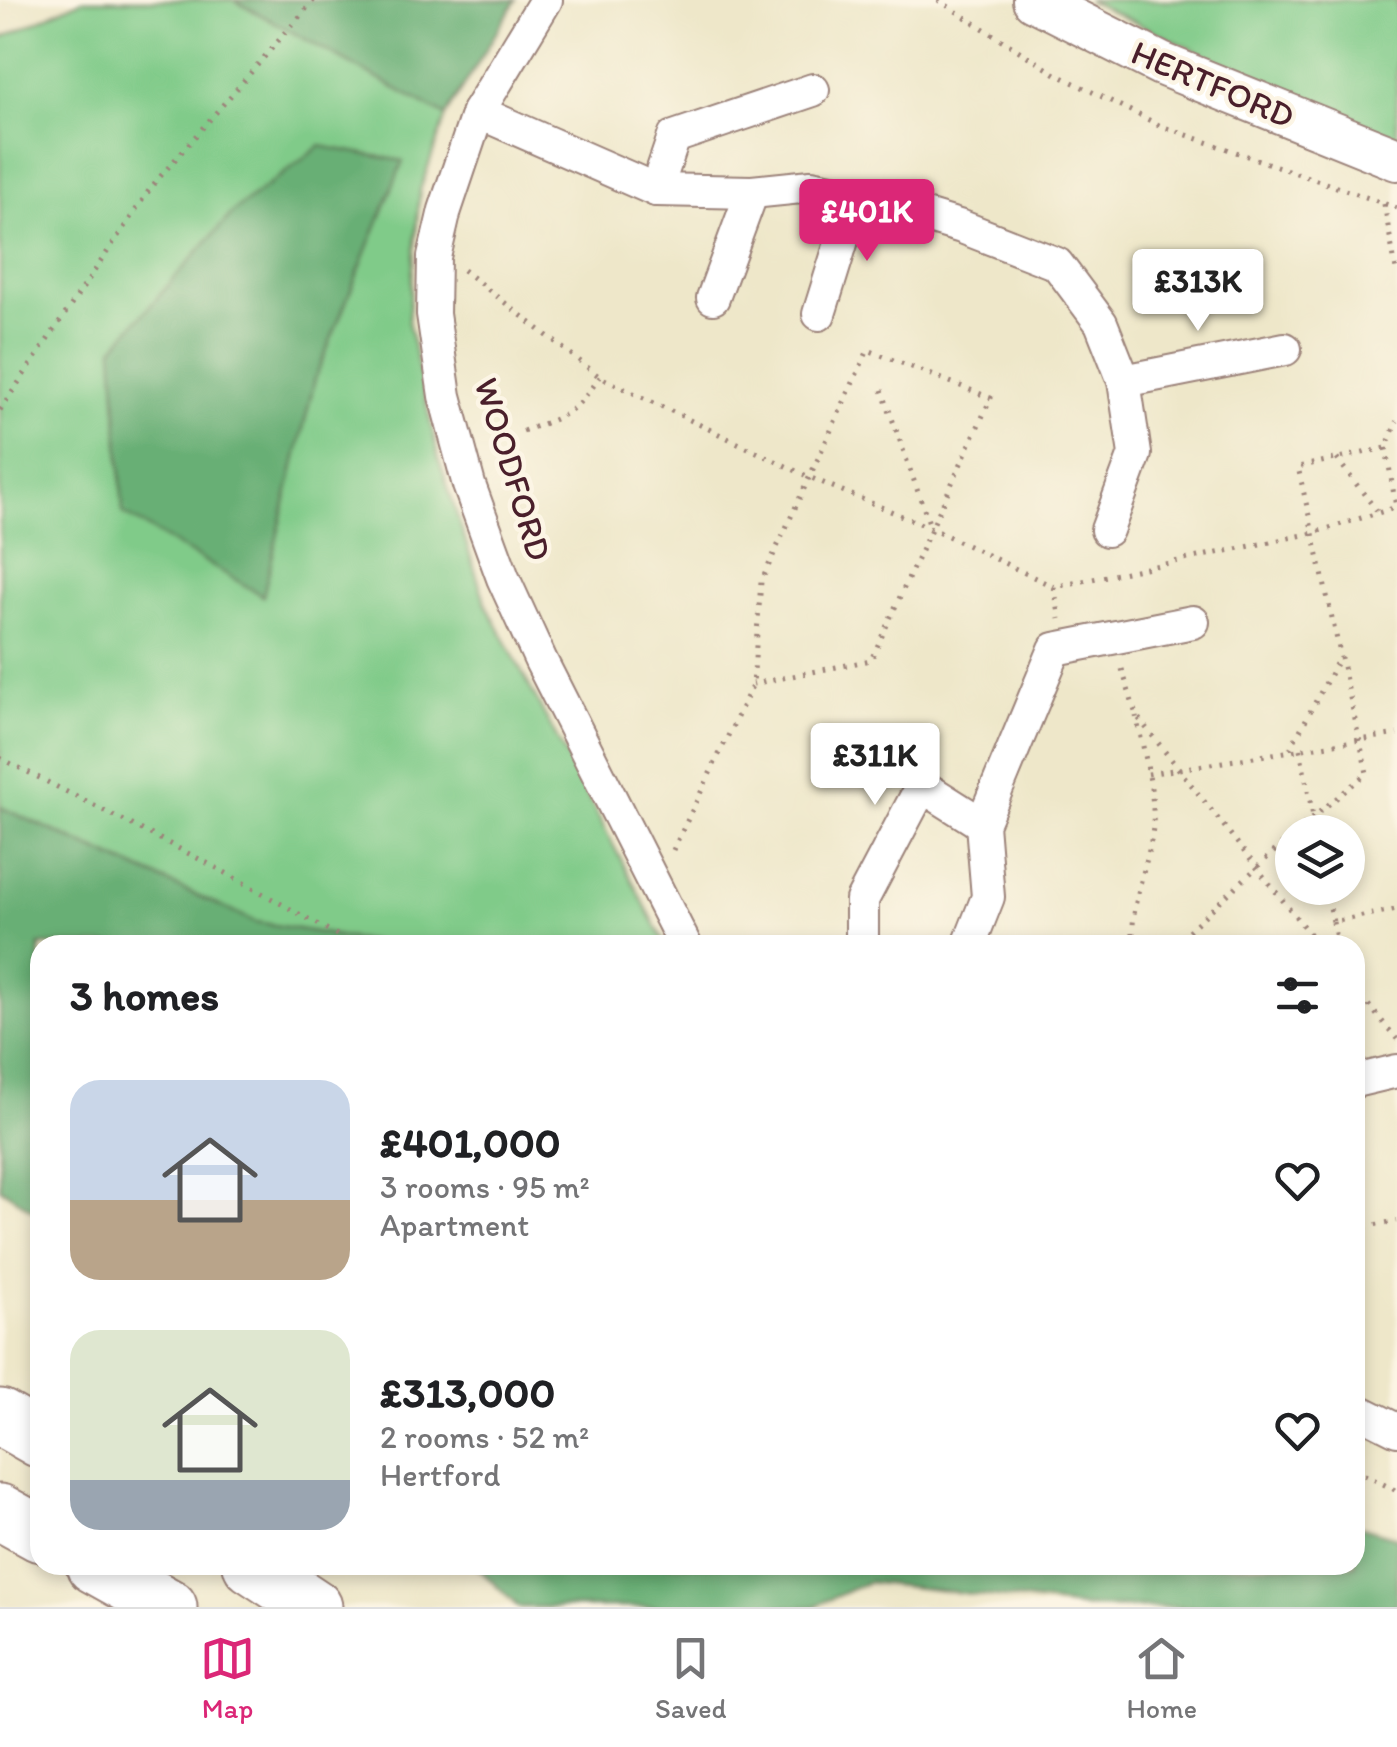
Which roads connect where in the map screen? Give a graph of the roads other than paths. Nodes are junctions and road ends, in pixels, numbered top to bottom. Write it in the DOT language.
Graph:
graph roads {
  1 [pos="546,0"];
  2 [pos="1034,0"];
  3 [pos="813,90"];
  4 [pos="478,112"];
  5 [pos="1397,158"];
  6 [pos="656,190"];
  7 [pos="752,192"];
  8 [pos="856,195"];
  9 [pos="713,298"];
  10 [pos="819,314"];
  11 [pos="1285,348"];
  12 [pos="1124,382"];
  13 [pos="1107,530"];
  14 [pos="1193,622"];
  15 [pos="982,824"];
  16 [pos="680,935"];
  17 [pos="862,935"];
  18 [pos="973,935"];
  19 [pos="1397,1071"];
  20 [pos="1365,1079"];
  21 [pos="1365,1414"];
  22 [pos="0,1416"];
  23 [pos="1397,1430"];
  24 [pos="30,1434"];
  25 [pos="0,1512"];
  26 [pos="30,1528"];
  27 [pos="112,1575"];
  28 [pos="266,1575"];
  29 [pos="169,1607"];
  30 [pos="314,1607"];
  1 -- 4 [label="street, WOODFORD"];
  2 -- 5 [label="street, HERTFORD"];
  3 -- 6 [label="street"];
  4 -- 6 [label="street"];
  4 -- 16 [label="street, WOODFORD"];
  6 -- 7 [label="street"];
  7 -- 8 [label="street"];
  7 -- 9 [label="street"];
  8 -- 10 [label="street"];
  8 -- 12 [label="street"];
  11 -- 12 [label="street"];
  12 -- 13 [label="street"];
  14 -- 15 [label="street"];
  15 -- 17 [label="street"];
  15 -- 18 [label="street"];
  19 -- 20 [label="street"];
  21 -- 23 [label="street"];
  22 -- 24 [label="highway"];
  25 -- 26 [label="highway"];
  27 -- 29 [label="highway"];
  28 -- 30 [label="highway"];
}
